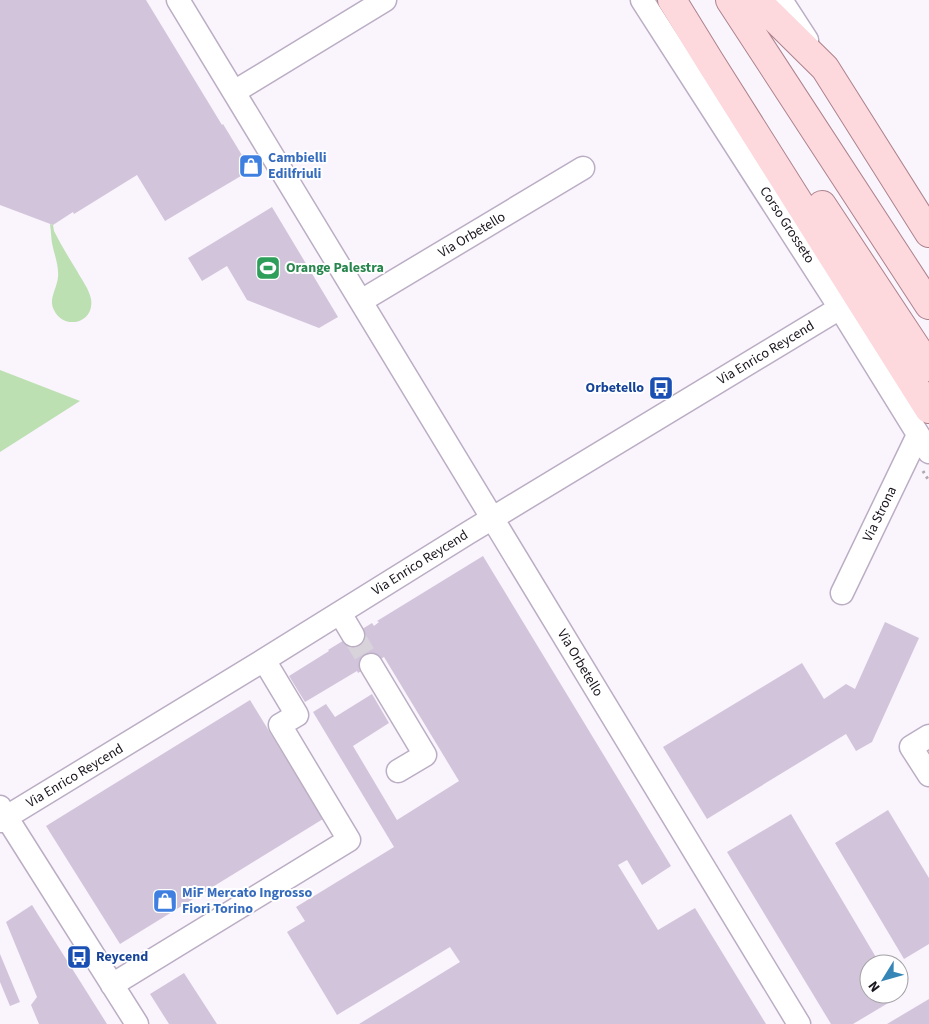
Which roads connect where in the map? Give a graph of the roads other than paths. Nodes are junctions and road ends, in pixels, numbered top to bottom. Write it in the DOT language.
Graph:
graph roads {
  1 [pos="178,0"];
  2 [pos="384,0"];
  3 [pos="642,0"];
  4 [pos="672,0"];
  5 [pos="686,0"];
  6 [pos="730,0"];
  7 [pos="756,0"];
  8 [pos="782,0"];
  9 [pos="825,68"];
  10 [pos="234,92"];
  11 [pos="583,168"];
  12 [pos="929,234"];
  13 [pos="361,301"];
  14 [pos="929,305"];
  15 [pos="840,308"];
  16 [pos="929,367"];
  17 [pos="929,409"];
  18 [pos="924,443"];
  19 [pos="492,519"];
  20 [pos="842,593"];
  21 [pos="340,613"];
  22 [pos="353,635"];
  23 [pos="264,660"];
  24 [pos="371,665"];
  25 [pos="929,736"];
  26 [pos="398,771"];
  27 [pos="929,776"];
  28 [pos="2,815"];
  29 [pos="112,985"];
  30 [pos="137,1024"];
  31 [pos="799,1024"];
  1 -- 10 [label="street, Via Orbetello"];
  2 -- 10 [label="street"];
  3 -- 15 [label="street, Corso Grosseto"];
  4 -- 17 [label="main road, Corso Grosseto"];
  5 -- 16 [label="main road"];
  6 -- 14 [label="main road"];
  7 -- 9 [label="main road"];
  8 -- 9 [label="street"];
  9 -- 12 [label="main road"];
  10 -- 13 [label="street, Via Orbetello"];
  11 -- 13 [label="street, Via Orbetello"];
  13 -- 19 [label="street, Via Orbetello"];
  15 -- 18 [label="street, Corso Grosseto"];
  15 -- 19 [label="street, Via Enrico Reycend"];
  18 -- 20 [label="street, Via Strona"];
  19 -- 21 [label="street, Via Enrico Reycend"];
  19 -- 31 [label="street, Via Orbetello"];
  21 -- 22 [label="street"];
  21 -- 23 [label="street, Via Enrico Reycend"];
  23 -- 28 [label="street, Via Enrico Reycend"];
  23 -- 29 [label="street"];
  24 -- 26 [label="street"];
  25 -- 27 [label="street"];
  28 -- 29 [label="street"];
  29 -- 30 [label="street"];
}
